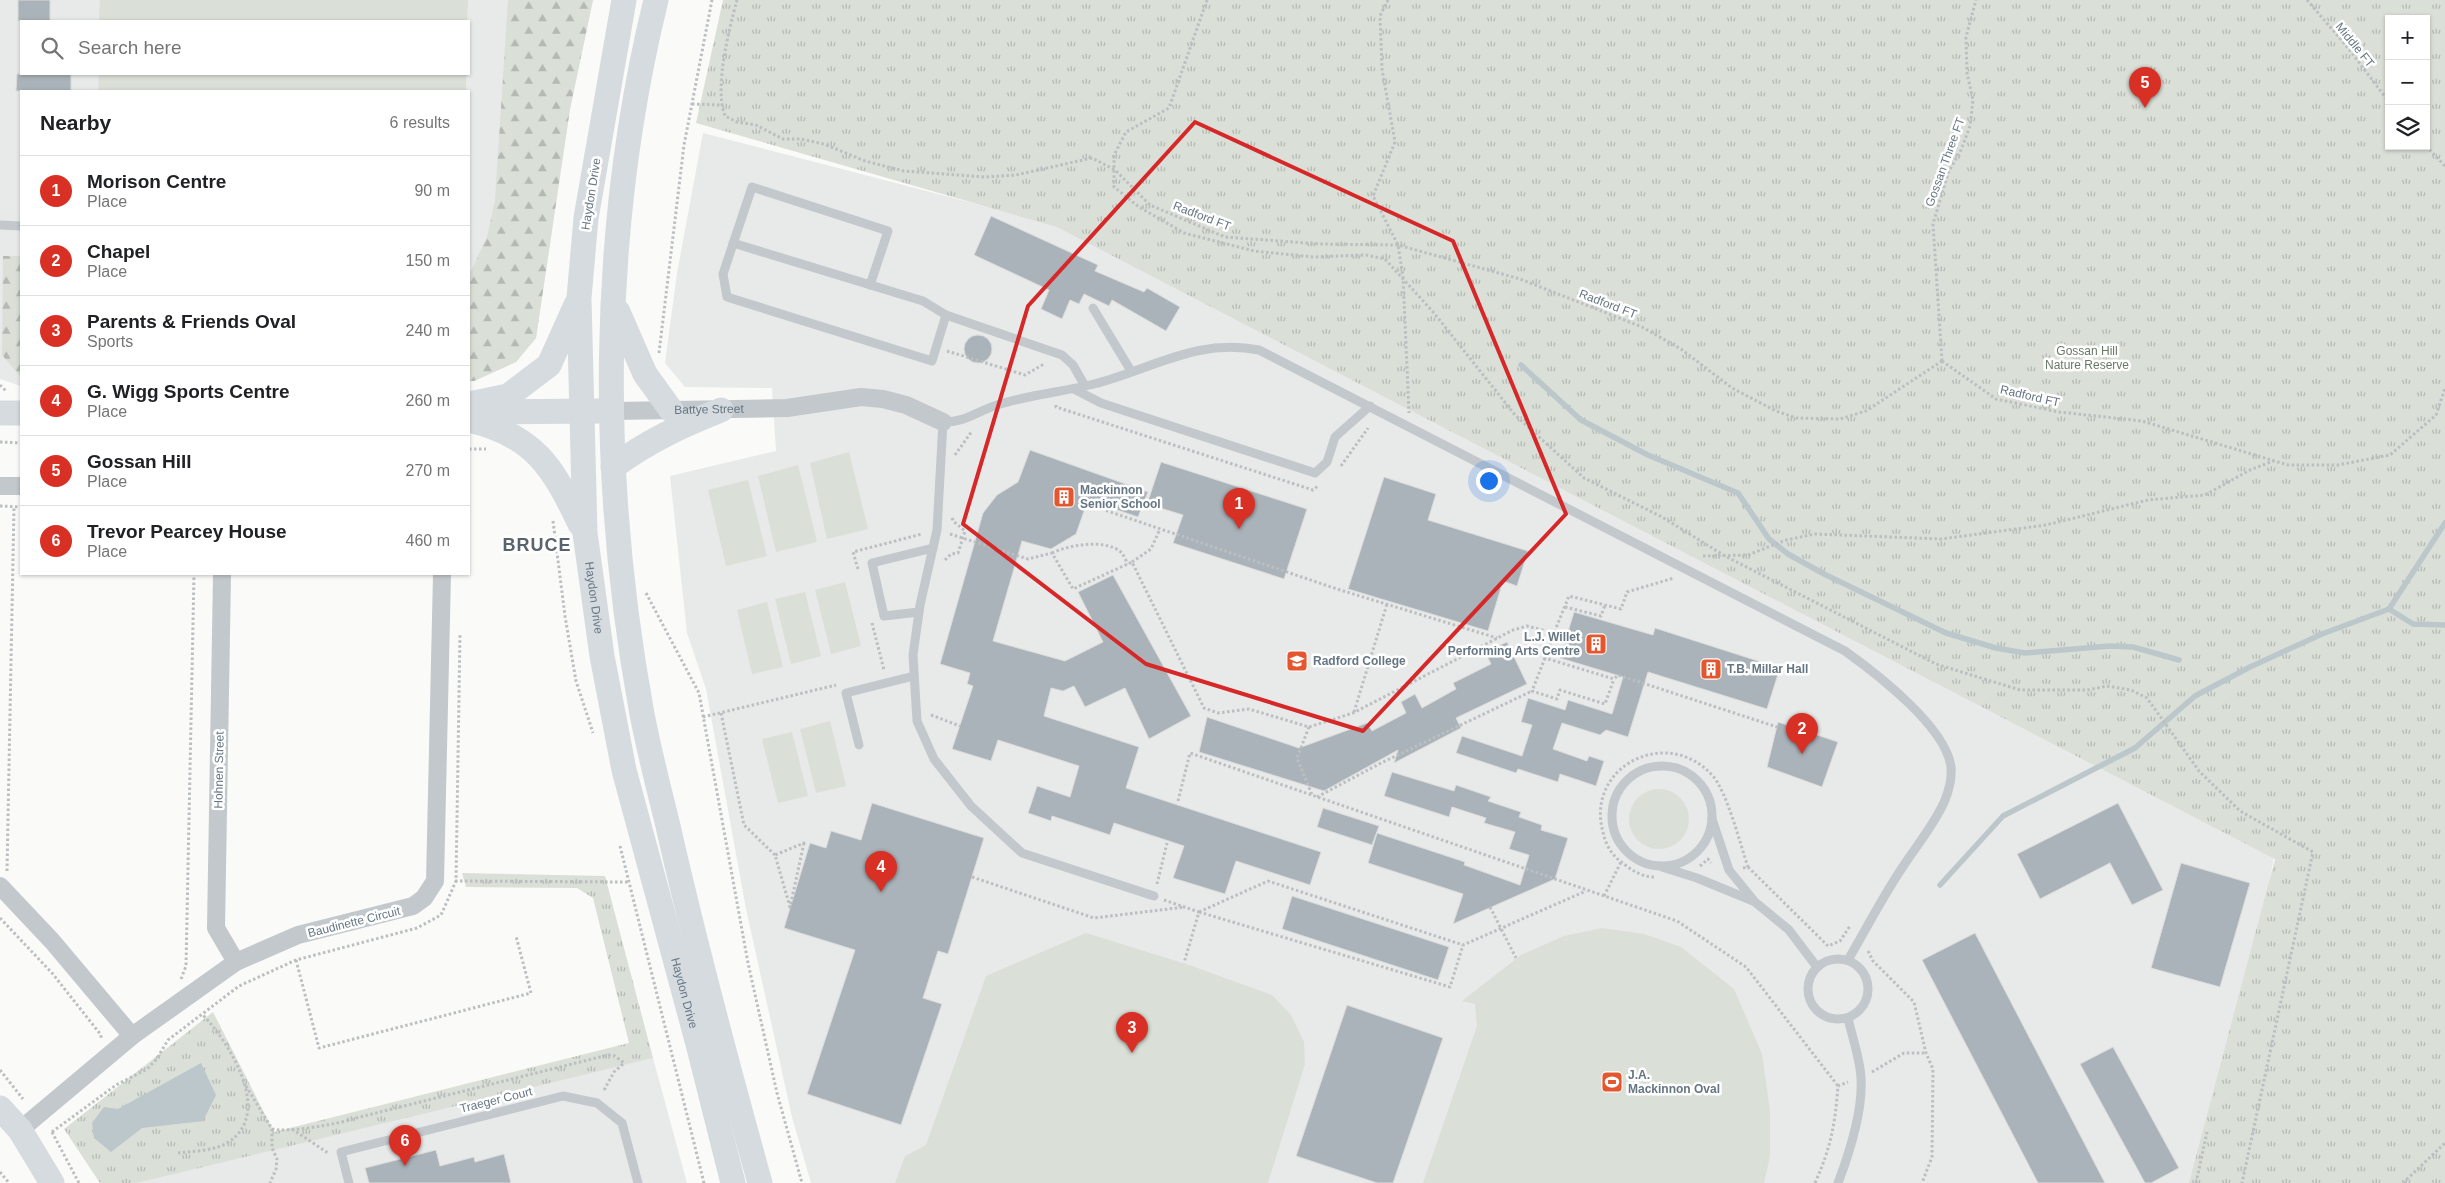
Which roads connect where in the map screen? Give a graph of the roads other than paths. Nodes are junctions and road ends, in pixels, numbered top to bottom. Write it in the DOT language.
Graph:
graph roads {
  1 [pos="624,0"];
  2 [pos="656,0"];
  3 [pos="0,225"];
  4 [pos="20,226"];
  5 [pos="733,243"];
  6 [pos="870,285"];
  7 [pos="579,298"];
  8 [pos="613,298"];
  9 [pos="1093,308"];
  10 [pos="946,315"];
  11 [pos="1131,371"];
  12 [pos="1085,386"];
  13 [pos="1074,389"];
  14 [pos="470,404"];
  15 [pos="1370,406"];
  16 [pos="671,410"];
  17 [pos="721,410"];
  18 [pos="582,411"];
  19 [pos="613,411"];
  20 [pos="470,412"];
  21 [pos="0,413"];
  22 [pos="20,413"];
  23 [pos="470,420"];
  24 [pos="944,422"];
  25 [pos="613,467"];
  26 [pos="0,486"];
  27 [pos="20,486"];
  28 [pos="585,533"];
  29 [pos="933,548"];
  30 [pos="222,575"];
  31 [pos="442,575"];
  32 [pos="919,612"];
  33 [pos="914,676"];
  34 [pos="859,745"];
  35 [pos="1712,818"];
  36 [pos="1658,866"];
  37 [pos="2,881"];
  38 [pos="1154,896"];
  39 [pos="1755,902"];
  40 [pos="1848,960"];
  41 [pos="236,962"];
  42 [pos="1818,967"];
  43 [pos="1848,1018"];
  44 [pos="132,1036"];
  45 [pos="0,1108"];
  46 [pos="20,1130"];
  47 [pos="52,1183"];
  48 [pos="349,1183"];
  49 [pos="638,1183"];
  50 [pos="733,1183"];
  51 [pos="760,1183"];
  52 [pos="1838,1183"];
  1 -- 7 [label="main road, Haydon Drive"];
  2 -- 8 [label="main road, Haydon Drive"];
  3 -- 4 [label="lane"];
  5 -- 6 [label="lane"];
  5 -- 6 [label="lane"];
  5 -- 10 [label="lane"];
  6 -- 10 [label="lane"];
  7 -- 14 [label="main road"];
  7 -- 18 [label="main road, Haydon Drive"];
  8 -- 16 [label="main road"];
  8 -- 19 [label="main road, Haydon Drive"];
  9 -- 11 [label="lane"];
  10 -- 12 [label="lane"];
  11 -- 12 [label="lane"];
  11 -- 15 [label="lane"];
  12 -- 13 [label="lane"];
  13 -- 15 [label="lane"];
  13 -- 24 [label="lane"];
  15 -- 40 [label="lane"];
  16 -- 17 [label="street, Battye Street"];
  16 -- 19 [label="street, Battye Street"];
  17 -- 24 [label="street, Battye Street"];
  17 -- 25 [label="main road"];
  18 -- 19 [label="main road, Battye Street"];
  18 -- 20 [label="main road, Battye Street"];
  18 -- 28 [label="main road, Haydon Drive"];
  19 -- 25 [label="main road, Haydon Drive"];
  21 -- 22 [label="main road"];
  23 -- 28 [label="main road"];
  24 -- 29 [label="lane"];
  25 -- 51 [label="main road, Haydon Drive"];
  26 -- 27 [label="street"];
  28 -- 50 [label="main road, Haydon Drive"];
  29 -- 32 [label="lane"];
  29 -- 32 [label="lane"];
  30 -- 41 [label="street, Hohnen Street"];
  31 -- 41 [label="street, Baudinette Circuit"];
  32 -- 33 [label="lane"];
  33 -- 34 [label="lane"];
  33 -- 38 [label="lane"];
  35 -- 36 [label="lane"];
  35 -- 36 [label="lane"];
  35 -- 39 [label="lane"];
  36 -- 39 [label="lane"];
  37 -- 44 [label="street"];
  39 -- 42 [label="lane"];
  40 -- 42 [label="lane"];
  40 -- 43 [label="lane"];
  41 -- 44 [label="street, Baudinette Circuit"];
  42 -- 43 [label="lane"];
  43 -- 52 [label="lane"];
  44 -- 46 [label="street, Baudinette Circuit"];
  45 -- 46 [label="main road"];
  46 -- 47 [label="main road"];
  48 -- 49 [label="lane, Traeger Court"];
}
